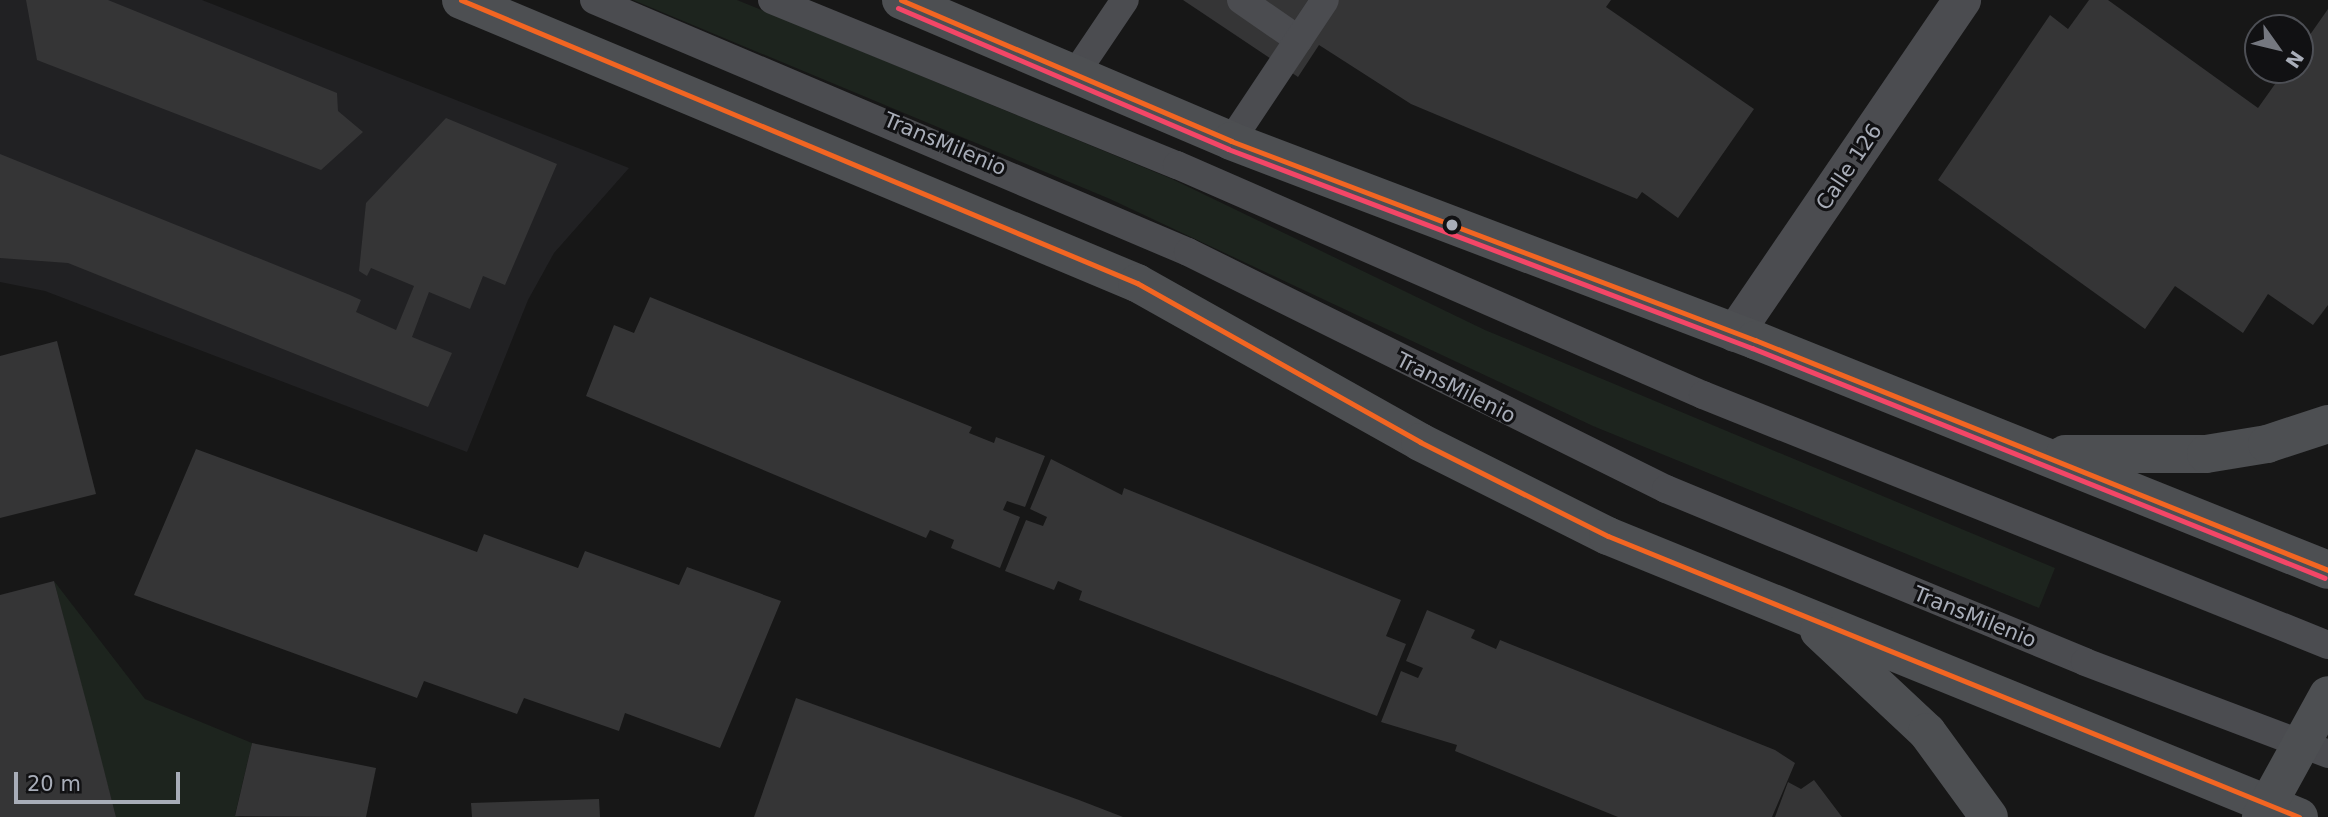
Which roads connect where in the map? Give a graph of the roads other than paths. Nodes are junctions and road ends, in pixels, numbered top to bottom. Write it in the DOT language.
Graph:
graph roads {
  1 [pos="461,0"];
  2 [pos="594,0"];
  3 [pos="772,0"];
  4 [pos="901,0"];
  5 [pos="1125,0"];
  6 [pos="1241,0"];
  7 [pos="1962,0"];
  8 [pos="1318,3"];
  9 [pos="1299,40"];
  10 [pos="1075,74"];
  11 [pos="1231,141"];
  12 [pos="1735,333"];
  13 [pos="2328,424"];
  14 [pos="2036,453"];
  15 [pos="2328,570"];
  16 [pos="1785,603"];
  17 [pos="2328,645"];
  18 [pos="2328,695"];
  19 [pos="2315,749"];
  20 [pos="2276,813"];
  21 [pos="1989,817"];
  1 -- 16 [label="main road"];
  2 -- 19 [label="lane, TransMilenio"];
  3 -- 17 [label="lane"];
  4 -- 10 [label="main road"];
  5 -- 10 [label="lane"];
  6 -- 9 [label="lane"];
  7 -- 12 [label="street, Calle 126"];
  8 -- 9 [label="lane"];
  9 -- 11 [label="lane"];
  10 -- 11 [label="main road"];
  11 -- 12 [label="main road"];
  12 -- 14 [label="main road"];
  13 -- 14 [label="main road"];
  14 -- 15 [label="main road"];
  16 -- 20 [label="main road"];
  16 -- 21 [label="main road"];
  18 -- 19 [label="main road"];
  19 -- 20 [label="main road"];
}
